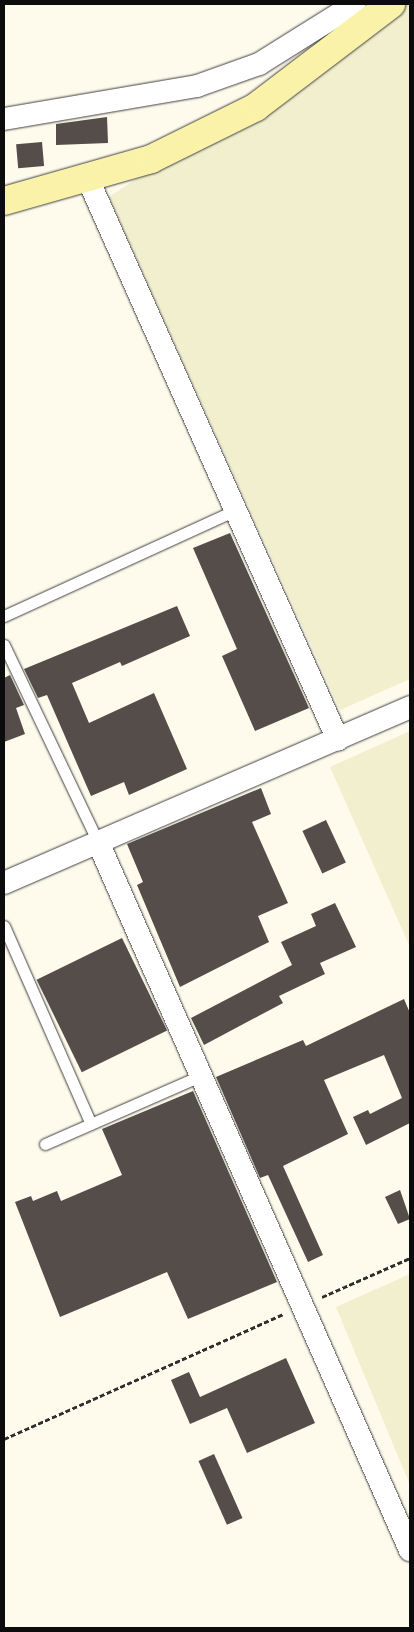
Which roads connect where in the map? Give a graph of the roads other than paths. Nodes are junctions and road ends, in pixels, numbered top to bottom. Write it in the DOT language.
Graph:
graph roads {
  1 [pos="355,4"];
  2 [pos="391,4"];
  3 [pos="4,119"];
  4 [pos="87,177"];
  5 [pos="4,201"];
  6 [pos="236,510"];
  7 [pos="4,616"];
  8 [pos="4,645"];
  9 [pos="410,708"];
  10 [pos="338,740"];
  11 [pos="98,842"];
  12 [pos="4,883"];
  13 [pos="4,926"];
  14 [pos="200,1076"];
  15 [pos="91,1124"];
  16 [pos="45,1144"];
  17 [pos="410,1550"];
  1 -- 3 [label="street"];
  2 -- 4 [label="street"];
  4 -- 5 [label="street"];
  4 -- 6 [label="street"];
  6 -- 7 [label="lane"];
  6 -- 10 [label="street"];
  8 -- 11 [label="lane"];
  9 -- 10 [label="street"];
  10 -- 11 [label="street"];
  11 -- 12 [label="street"];
  11 -- 14 [label="street"];
  13 -- 15 [label="lane"];
  14 -- 15 [label="lane"];
  14 -- 17 [label="street"];
  15 -- 16 [label="lane"];
}
